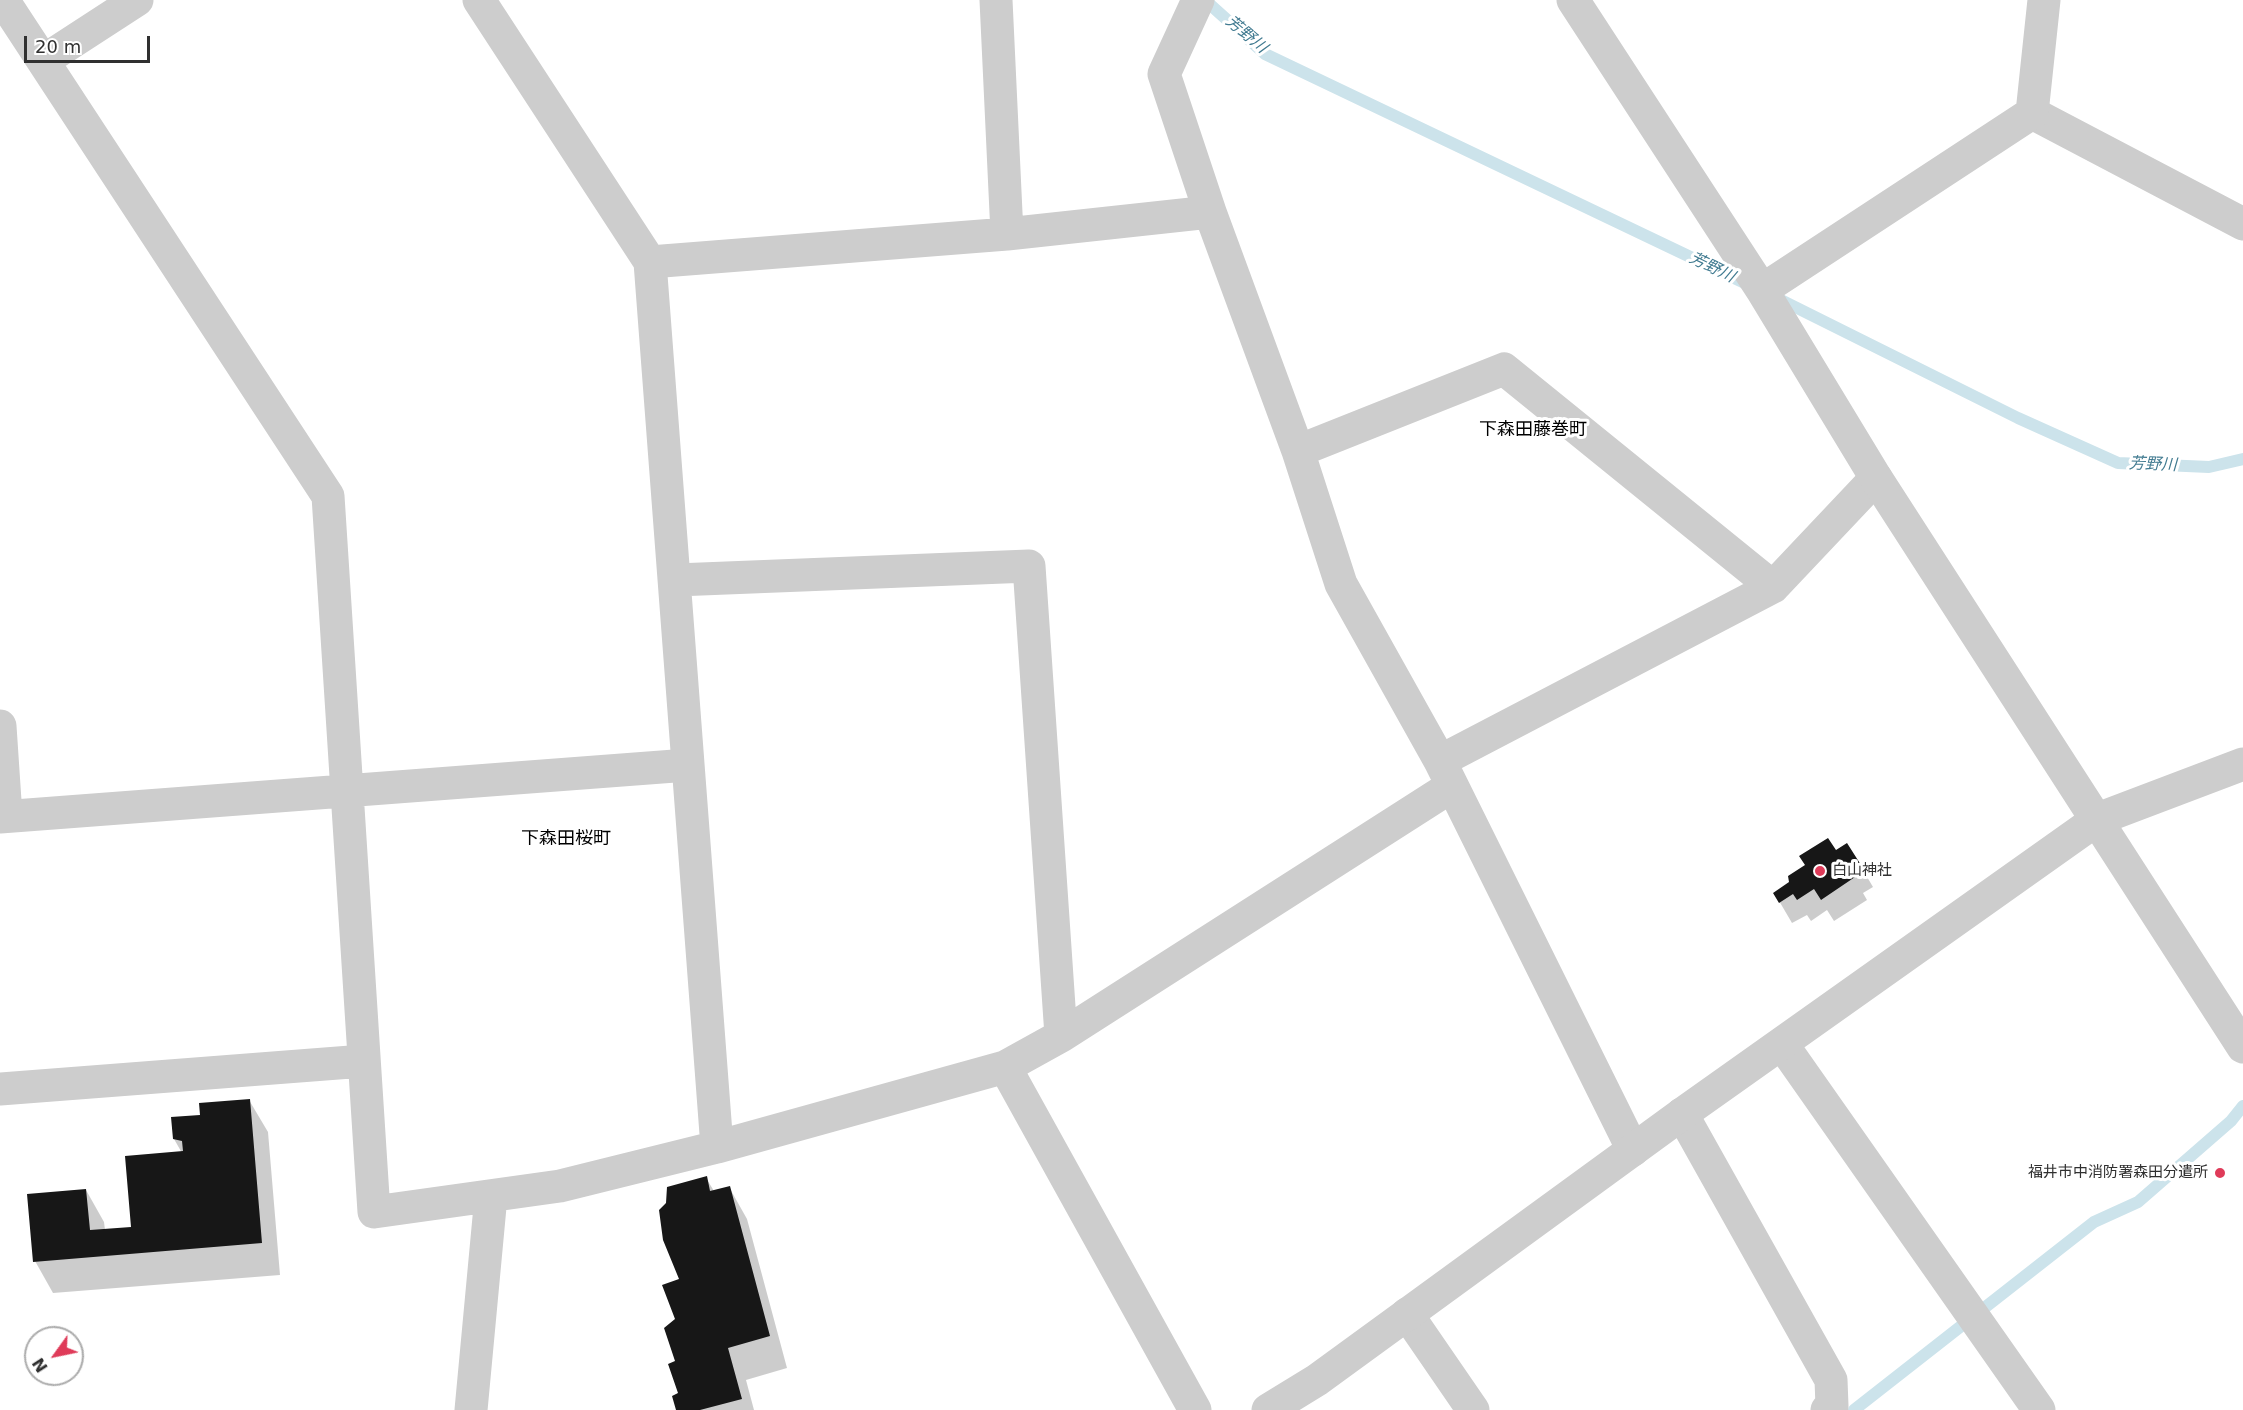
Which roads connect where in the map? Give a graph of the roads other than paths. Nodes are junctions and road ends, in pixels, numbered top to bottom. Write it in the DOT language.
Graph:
graph roads {
  1 [pos="3,0"];
  2 [pos="137,0"];
  3 [pos="479,0"];
  4 [pos="996,0"];
  5 [pos="1198,0"];
  6 [pos="1573,0"];
  7 [pos="2044,0"];
  8 [pos="43,61"];
  9 [pos="2032,113"];
  10 [pos="1210,212"];
  11 [pos="2243,224"];
  12 [pos="1007,234"];
  13 [pos="650,262"];
  14 [pos="1762,290"];
  15 [pos="1298,451"];
  16 [pos="1876,478"];
  17 [pos="676,580"];
  18 [pos="1773,587"];
  19 [pos="0,726"];
  20 [pos="2243,764"];
  21 [pos="688,765"];
  22 [pos="1446,773"];
  23 [pos="348,790"];
  24 [pos="3,817"];
  25 [pos="2098,819"];
  26 [pos="1061,1036"];
  27 [pos="1782,1044"];
  28 [pos="2243,1047"];
  29 [pos="364,1061"];
  30 [pos="1005,1067"];
  31 [pos="0,1089"];
  32 [pos="1682,1114"];
  33 [pos="717,1147"];
  34 [pos="1633,1150"];
  35 [pos="491,1196"];
  36 [pos="1407,1314"];
  37 [pos="471,1410"];
  38 [pos="1195,1410"];
  39 [pos="1268,1410"];
  40 [pos="1473,1410"];
  41 [pos="1827,1410"];
  42 [pos="2038,1410"];
  1 -- 8 [label="street"];
  2 -- 8 [label="street"];
  3 -- 13 [label="street"];
  4 -- 12 [label="street"];
  5 -- 10 [label="street"];
  6 -- 14 [label="street"];
  7 -- 9 [label="street"];
  8 -- 23 [label="street"];
  9 -- 11 [label="street"];
  9 -- 14 [label="street"];
  10 -- 12 [label="street"];
  10 -- 15 [label="street"];
  12 -- 13 [label="street"];
  13 -- 17 [label="street"];
  14 -- 16 [label="street"];
  15 -- 18 [label="street"];
  15 -- 22 [label="street"];
  16 -- 18 [label="street"];
  16 -- 25 [label="street"];
  17 -- 21 [label="street"];
  17 -- 26 [label="street"];
  18 -- 22 [label="street"];
  19 -- 24 [label="street"];
  20 -- 25 [label="street"];
  21 -- 23 [label="street"];
  21 -- 33 [label="street"];
  22 -- 26 [label="street"];
  22 -- 34 [label="street"];
  23 -- 24 [label="street"];
  23 -- 29 [label="street"];
  25 -- 27 [label="street"];
  25 -- 28 [label="street"];
  26 -- 30 [label="street"];
  27 -- 32 [label="street"];
  27 -- 42 [label="street"];
  29 -- 31 [label="street"];
  29 -- 35 [label="street"];
  30 -- 33 [label="street"];
  30 -- 38 [label="street"];
  32 -- 34 [label="street"];
  32 -- 41 [label="street"];
  33 -- 35 [label="street"];
  34 -- 36 [label="street"];
  35 -- 37 [label="street"];
  36 -- 39 [label="street"];
  36 -- 40 [label="street"];
}
